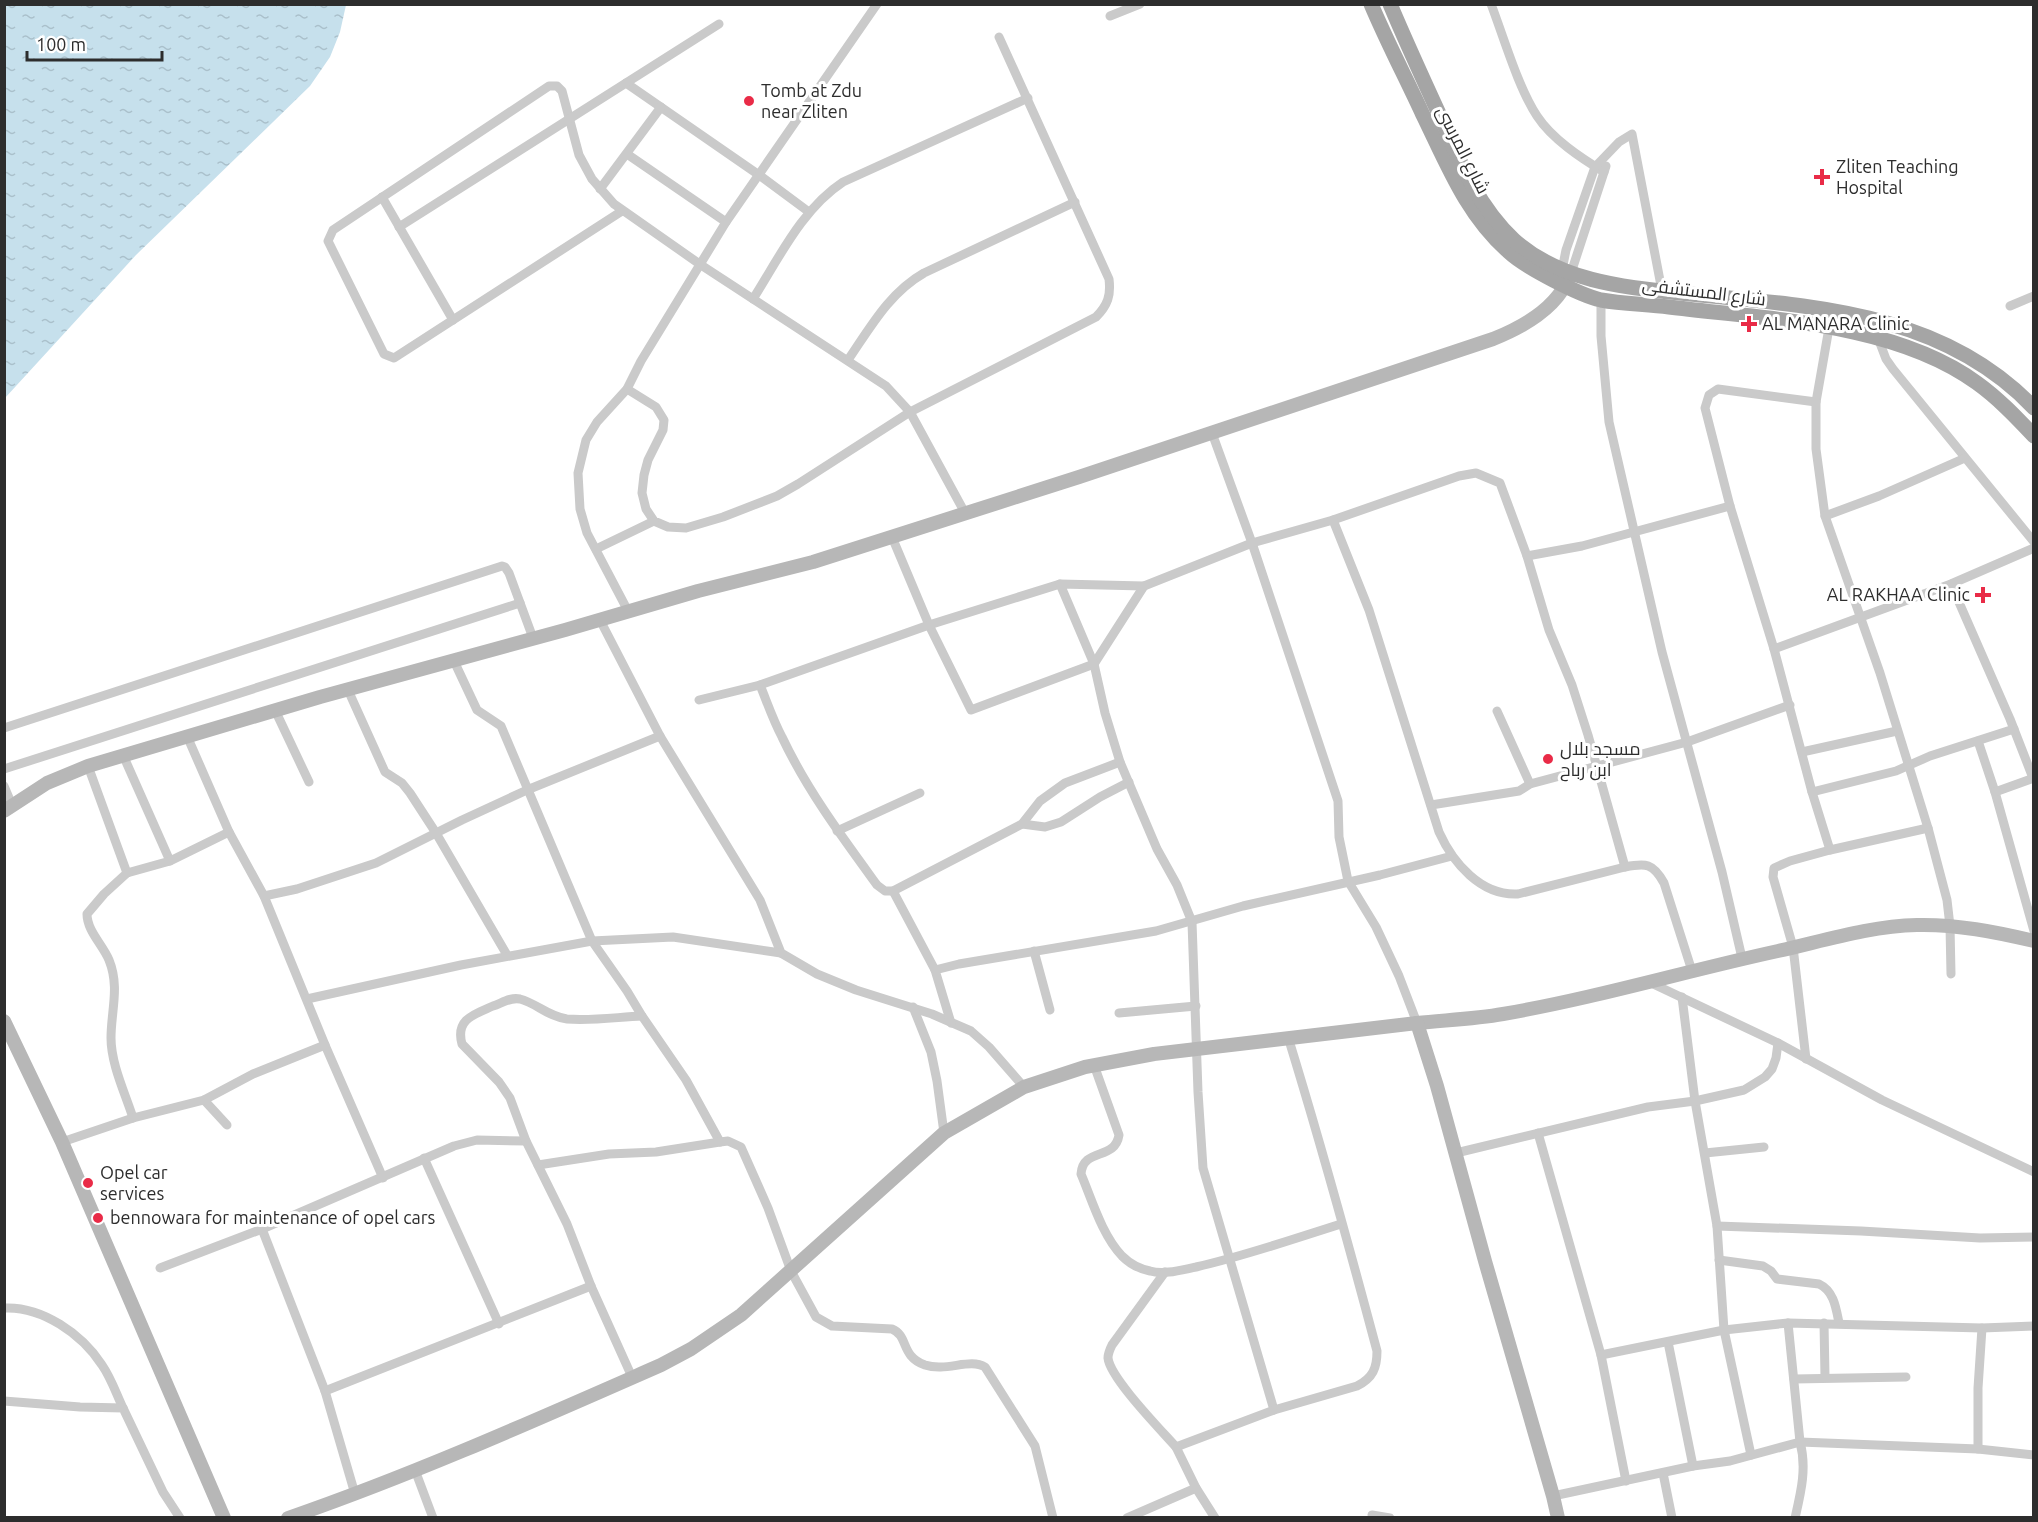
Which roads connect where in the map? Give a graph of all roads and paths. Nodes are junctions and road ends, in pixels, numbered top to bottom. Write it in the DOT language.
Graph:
graph roads {
  1 [pos="877,4"];
  2 [pos="1140,4"];
  3 [pos="1371,4"];
  4 [pos="1390,4"];
  5 [pos="1491,4"];
  6 [pos="1110,16"];
  7 [pos="719,24"];
  8 [pos="999,37"];
  9 [pos="626,83"];
  10 [pos="1028,98"];
  11 [pos="661,107"];
  12 [pos="568,120"];
  13 [pos="1610,152"];
  14 [pos="627,154"];
  15 [pos="1595,167"];
  16 [pos="1604,172"];
  17 [pos="759,175"];
  18 [pos="600,189"];
  19 [pos="382,197"];
  20 [pos="1075,202"];
  21 [pos="622,211"];
  22 [pos="809,212"];
  23 [pos="726,222"];
  24 [pos="399,227"];
  25 [pos="700,265"];
  26 [pos="1564,277"];
  27 [pos="1662,291"];
  28 [pos="2034,296"];
  29 [pos="1597,298"];
  30 [pos="753,299"];
  31 [pos="1551,304"];
  32 [pos="2010,306"];
  33 [pos="453,320"];
  34 [pos="1829,328"];
  35 [pos="1878,338"];
  36 [pos="848,360"];
  37 [pos="627,389"];
  38 [pos="1816,402"];
  39 [pos="2034,408"];
  40 [pos="910,412"];
  41 [pos="1212,433"];
  42 [pos="2034,436"];
  43 [pos="1965,458"];
  44 [pos="1730,506"];
  45 [pos="965,513"];
  46 [pos="1825,516"];
  47 [pos="1334,520"];
  48 [pos="654,521"];
  49 [pos="1633,532"];
  50 [pos="892,537"];
  51 [pos="2034,542"];
  52 [pos="1252,543"];
  53 [pos="2034,548"];
  54 [pos="596,549"];
  55 [pos="1527,556"];
  56 [pos="1060,584"];
  57 [pos="1951,584"];
  58 [pos="1144,586"];
  59 [pos="520,603"];
  60 [pos="628,611"];
  61 [pos="1861,617"];
  62 [pos="600,620"];
  63 [pos="929,625"];
  64 [pos="533,638"];
  65 [pos="1774,650"];
  66 [pos="454,661"];
  67 [pos="1094,664"];
  68 [pos="760,685"];
  69 [pos="348,690"];
  70 [pos="699,700"];
  71 [pos="1790,705"];
  72 [pos="275,710"];
  73 [pos="1497,711"];
  74 [pos="4,728"];
  75 [pos="2014,729"];
  76 [pos="1897,731"];
  77 [pos="187,736"];
  78 [pos="660,736"];
  79 [pos="1978,741"];
  80 [pos="1687,742"];
  81 [pos="1802,752"];
  82 [pos="123,755"];
  83 [pos="1120,762"];
  84 [pos="1908,765"];
  85 [pos="88,766"];
  86 [pos="1598,766"];
  87 [pos="4,769"];
  88 [pos="2033,778"];
  89 [pos="309,782"];
  90 [pos="1129,782"];
  91 [pos="1530,784"];
  92 [pos="4,786"];
  93 [pos="527,790"];
  94 [pos="1812,792"];
  95 [pos="1995,792"];
  96 [pos="920,793"];
  97 [pos="1431,805"];
  98 [pos="8,808"];
  99 [pos="1022,824"];
  100 [pos="1928,828"];
  101 [pos="837,831"];
  102 [pos="229,832"];
  103 [pos="436,833"];
  104 [pos="1830,850"];
  105 [pos="1452,856"];
  106 [pos="170,861"];
  107 [pos="1625,867"];
  108 [pos="127,873"];
  109 [pos="1348,882"];
  110 [pos="893,891"];
  111 [pos="264,896"];
  112 [pos="1192,922"];
  113 [pos="1950,926"];
  114 [pos="2034,931"];
  115 [pos="592,941"];
  116 [pos="2034,941"];
  117 [pos="1793,947"];
  118 [pos="1034,951"];
  119 [pos="781,952"];
  120 [pos="507,956"];
  121 [pos="1743,958"];
  122 [pos="934,970"];
  123 [pos="1692,971"];
  124 [pos="1951,974"];
  125 [pos="1649,982"];
  126 [pos="1682,997"];
  127 [pos="308,999"];
  128 [pos="1196,1006"];
  129 [pos="913,1007"];
  130 [pos="1050,1010"];
  131 [pos="1119,1012"];
  132 [pos="642,1016"];
  133 [pos="4,1021"];
  134 [pos="951,1023"];
  135 [pos="1417,1023"];
  136 [pos="1288,1037"];
  137 [pos="1778,1043"];
  138 [pos="325,1045"];
  139 [pos="1198,1048"];
  140 [pos="1806,1059"];
  141 [pos="1094,1065"];
  142 [pos="1024,1087"];
  143 [pos="204,1100"];
  144 [pos="1695,1101"];
  145 [pos="133,1118"];
  146 [pos="227,1125"];
  147 [pos="945,1133"];
  148 [pos="1538,1133"];
  149 [pos="526,1141"];
  150 [pos="62,1142"];
  151 [pos="720,1142"];
  152 [pos="1764,1147"];
  153 [pos="1456,1153"];
  154 [pos="1705,1153"];
  155 [pos="424,1158"];
  156 [pos="538,1165"];
  157 [pos="2034,1172"];
  158 [pos="383,1178"];
  159 [pos="1341,1224"];
  160 [pos="1717,1226"];
  161 [pos="262,1229"];
  162 [pos="2034,1237"];
  163 [pos="1230,1259"];
  164 [pos="1719,1260"];
  165 [pos="160,1268"];
  166 [pos="791,1272"];
  167 [pos="1165,1272"];
  168 [pos="591,1286"];
  169 [pos="4,1308"];
  170 [pos="1788,1323"];
  171 [pos="1824,1323"];
  172 [pos="1839,1323"];
  173 [pos="499,1324"];
  174 [pos="2034,1326"];
  175 [pos="1982,1328"];
  176 [pos="1724,1329"];
  177 [pos="1668,1342"];
  178 [pos="1601,1355"];
  179 [pos="632,1377"];
  180 [pos="1825,1377"];
  181 [pos="1906,1377"];
  182 [pos="1794,1378"];
  183 [pos="325,1391"];
  184 [pos="4,1401"];
  185 [pos="123,1407"];
  186 [pos="1274,1410"];
  187 [pos="1800,1442"];
  188 [pos="1176,1447"];
  189 [pos="1978,1449"];
  190 [pos="1751,1455"];
  191 [pos="2034,1455"];
  192 [pos="1693,1466"];
  193 [pos="415,1470"];
  194 [pos="1663,1473"];
  195 [pos="1626,1481"];
  196 [pos="1196,1488"];
  197 [pos="355,1494"];
  198 [pos="1553,1496"];
  199 [pos="1372,1515"];
  200 [pos="180,1518"];
  201 [pos="224,1518"];
  202 [pos="288,1518"];
  203 [pos="433,1518"];
  204 [pos="1053,1518"];
  205 [pos="1127,1518"];
  206 [pos="1215,1518"];
  207 [pos="1390,1518"];
  208 [pos="1557,1518"];
  209 [pos="1672,1518"];
  210 [pos="1795,1518"];
  1 -- 17 [label="street"];
  2 -- 6 [label="street"];
  3 -- 26 [label="main road, شارع المرسى"];
  4 -- 26 [label="main road, شارع المرسى"];
  5 -- 15 [label="street"];
  7 -- 9 [label="street"];
  8 -- 10 [label="street"];
  9 -- 11 [label="street"];
  9 -- 12 [label="street"];
  10 -- 20 [label="street"];
  10 -- 22 [label="street"];
  11 -- 14 [label="street"];
  11 -- 17 [label="street"];
  12 -- 18 [label="street"];
  12 -- 19 [label="street"];
  12 -- 24 [label="street"];
  13 -- 15 [label="street"];
  13 -- 16 [label="street"];
  13 -- 27 [label="street"];
  14 -- 18 [label="street"];
  14 -- 23 [label="street"];
  15 -- 16 [label="street"];
  15 -- 26 [label="street"];
  16 -- 26 [label="street"];
  17 -- 22 [label="street"];
  17 -- 23 [label="street"];
  18 -- 21 [label="street"];
  19 -- 24 [label="street"];
  19 -- 33 [label="street"];
  20 -- 36 [label="street"];
  20 -- 40 [label="street"];
  21 -- 25 [label="street"];
  21 -- 33 [label="street"];
  22 -- 30 [label="street"];
  23 -- 25 [label="street"];
  24 -- 33 [label="street"];
  25 -- 30 [label="street"];
  25 -- 37 [label="street"];
  26 -- 27 [label="main road, شارع المستشفى"];
  26 -- 29 [label="main road, شارع المستشفى"];
  26 -- 31 [label="street"];
  27 -- 39 [label="main road, شارع المستشفى"];
  28 -- 32 [label="street"];
  29 -- 31 [label="street"];
  29 -- 34 [label="main road, شارع المستشفى"];
  29 -- 49 [label="street"];
  30 -- 36 [label="street"];
  31 -- 41 [label="street"];
  34 -- 35 [label="main road, شارع المستشفى"];
  34 -- 38 [label="street"];
  35 -- 42 [label="main road, شارع المستشفى"];
  35 -- 43 [label="street"];
  36 -- 40 [label="street"];
  37 -- 48 [label="street"];
  37 -- 54 [label="street"];
  38 -- 44 [label="street"];
  38 -- 46 [label="street"];
  40 -- 45 [label="street"];
  40 -- 48 [label="street"];
  41 -- 45 [label="street"];
  41 -- 52 [label="street"];
  43 -- 46 [label="street"];
  43 -- 51 [label="street"];
  44 -- 49 [label="street"];
  44 -- 65 [label="street"];
  45 -- 50 [label="street"];
  46 -- 61 [label="street"];
  47 -- 52 [label="street"];
  47 -- 55 [label="street"];
  47 -- 97 [label="street"];
  48 -- 54 [label="street"];
  49 -- 55 [label="street"];
  49 -- 80 [label="street"];
  50 -- 60 [label="street"];
  50 -- 63 [label="street"];
  52 -- 58 [label="street"];
  52 -- 109 [label="street"];
  53 -- 57 [label="street"];
  54 -- 60 [label="street"];
  55 -- 86 [label="street"];
  56 -- 58 [label="street"];
  56 -- 63 [label="street"];
  56 -- 67 [label="street"];
  57 -- 61 [label="street"];
  57 -- 75 [label="street"];
  58 -- 67 [label="street"];
  59 -- 64 [label="street"];
  59 -- 74 [label="street"];
  59 -- 87 [label="street"];
  60 -- 62 [label="street"];
  61 -- 65 [label="street"];
  61 -- 76 [label="street"];
  62 -- 64 [label="street"];
  62 -- 78 [label="street"];
  63 -- 67 [label="street"];
  63 -- 68 [label="street"];
  64 -- 66 [label="street"];
  65 -- 71 [label="street"];
  66 -- 69 [label="street"];
  66 -- 93 [label="street"];
  67 -- 83 [label="street"];
  68 -- 70 [label="street"];
  68 -- 101 [label="street"];
  69 -- 72 [label="street"];
  69 -- 103 [label="street"];
  71 -- 80 [label="street"];
  71 -- 81 [label="street"];
  72 -- 77 [label="street"];
  72 -- 89 [label="street"];
  73 -- 91 [label="street"];
  75 -- 79 [label="street"];
  75 -- 88 [label="street"];
  76 -- 81 [label="street"];
  76 -- 84 [label="street"];
  77 -- 82 [label="street"];
  77 -- 102 [label="street"];
  78 -- 93 [label="street"];
  78 -- 119 [label="street"];
  79 -- 84 [label="street"];
  79 -- 95 [label="street"];
  80 -- 86 [label="street"];
  80 -- 121 [label="street"];
  81 -- 94 [label="street"];
  82 -- 85 [label="street"];
  82 -- 106 [label="street"];
  83 -- 90 [label="street"];
  83 -- 99 [label="street"];
  84 -- 94 [label="street"];
  84 -- 100 [label="street"];
  85 -- 98 [label="street"];
  85 -- 108 [label="street"];
  86 -- 91 [label="street"];
  86 -- 107 [label="street"];
  88 -- 95 [label="street"];
  90 -- 99 [label="street"];
  90 -- 112 [label="street"];
  91 -- 97 [label="street"];
  92 -- 98 [label="street"];
  93 -- 103 [label="street"];
  93 -- 115 [label="street"];
  94 -- 104 [label="street"];
  95 -- 114 [label="street"];
  96 -- 101 [label="street"];
  97 -- 105 [label="street"];
  99 -- 110 [label="street"];
  100 -- 104 [label="street"];
  100 -- 113 [label="street"];
  101 -- 110 [label="street"];
  102 -- 106 [label="street"];
  102 -- 111 [label="street"];
  103 -- 111 [label="street"];
  103 -- 120 [label="street"];
  104 -- 117 [label="street"];
  105 -- 107 [label="street"];
  105 -- 109 [label="street"];
  106 -- 108 [label="street"];
  107 -- 123 [label="street"];
  108 -- 145 [label="street"];
  109 -- 112 [label="street"];
  109 -- 135 [label="street"];
  110 -- 122 [label="street"];
  111 -- 127 [label="street"];
  112 -- 118 [label="street"];
  112 -- 128 [label="street"];
  113 -- 116 [label="street"];
  113 -- 117 [label="street"];
  113 -- 124 [label="street"];
  115 -- 119 [label="street"];
  115 -- 120 [label="street"];
  115 -- 132 [label="street"];
  117 -- 121 [label="street"];
  117 -- 140 [label="street"];
  118 -- 122 [label="street"];
  118 -- 130 [label="street"];
  119 -- 129 [label="street"];
  120 -- 127 [label="street"];
  121 -- 123 [label="street"];
  122 -- 134 [label="street"];
  123 -- 125 [label="street"];
  125 -- 126 [label="street"];
  125 -- 135 [label="street"];
  126 -- 137 [label="street"];
  126 -- 144 [label="street"];
  127 -- 138 [label="street"];
  128 -- 131 [label="street"];
  128 -- 139 [label="street"];
  129 -- 134 [label="street"];
  129 -- 147 [label="street"];
  132 -- 149 [label="street"];
  132 -- 151 [label="street"];
  133 -- 150 [label="street"];
  134 -- 142 [label="street"];
  135 -- 136 [label="street"];
  135 -- 153 [label="street"];
  136 -- 139 [label="street"];
  136 -- 159 [label="street"];
  137 -- 140 [label="street"];
  137 -- 144 [label="street"];
  138 -- 143 [label="street"];
  138 -- 158 [label="street"];
  139 -- 141 [label="street"];
  139 -- 163 [label="street"];
  140 -- 157 [label="street"];
  141 -- 142 [label="street"];
  141 -- 167 [label="street"];
  142 -- 147 [label="street"];
  143 -- 145 [label="street"];
  143 -- 146 [label="street"];
  144 -- 148 [label="street"];
  144 -- 154 [label="street"];
  145 -- 150 [label="street"];
  147 -- 166 [label="street"];
  148 -- 153 [label="street"];
  148 -- 178 [label="street"];
  149 -- 155 [label="street"];
  149 -- 156 [label="street"];
  150 -- 201 [label="street"];
  151 -- 156 [label="street"];
  151 -- 166 [label="street"];
  152 -- 154 [label="street"];
  153 -- 198 [label="street"];
  154 -- 160 [label="street"];
  155 -- 158 [label="street"];
  155 -- 173 [label="street"];
  156 -- 168 [label="street"];
  158 -- 161 [label="street"];
  159 -- 163 [label="street"];
  159 -- 186 [label="street"];
  160 -- 162 [label="street"];
  160 -- 164 [label="street"];
  161 -- 165 [label="street"];
  161 -- 183 [label="street"];
  163 -- 167 [label="street"];
  163 -- 186 [label="street"];
  164 -- 172 [label="street"];
  164 -- 176 [label="street"];
  166 -- 179 [label="street"];
  166 -- 204 [label="street"];
  167 -- 188 [label="street"];
  168 -- 173 [label="street"];
  168 -- 179 [label="street"];
  169 -- 185 [label="street"];
  170 -- 171 [label="street"];
  170 -- 176 [label="street"];
  170 -- 182 [label="street"];
  171 -- 172 [label="street"];
  171 -- 180 [label="street"];
  172 -- 175 [label="street"];
  173 -- 183 [label="street"];
  174 -- 175 [label="street"];
  175 -- 189 [label="street"];
  176 -- 177 [label="street"];
  176 -- 190 [label="street"];
  177 -- 178 [label="street"];
  177 -- 192 [label="street"];
  178 -- 195 [label="street"];
  179 -- 193 [label="street"];
  180 -- 181 [label="street"];
  180 -- 182 [label="street"];
  182 -- 187 [label="street"];
  183 -- 197 [label="street"];
  184 -- 185 [label="street"];
  185 -- 200 [label="street"];
  186 -- 188 [label="street"];
  187 -- 189 [label="street"];
  187 -- 190 [label="street"];
  187 -- 210 [label="street"];
  188 -- 196 [label="street"];
  189 -- 191 [label="street"];
  190 -- 192 [label="street"];
  192 -- 194 [label="street"];
  193 -- 197 [label="street"];
  193 -- 203 [label="street"];
  194 -- 195 [label="street"];
  194 -- 209 [label="street"];
  195 -- 198 [label="street"];
  196 -- 205 [label="street"];
  196 -- 206 [label="street"];
  197 -- 202 [label="street"];
  198 -- 208 [label="street"];
  199 -- 207 [label="street"];
}
